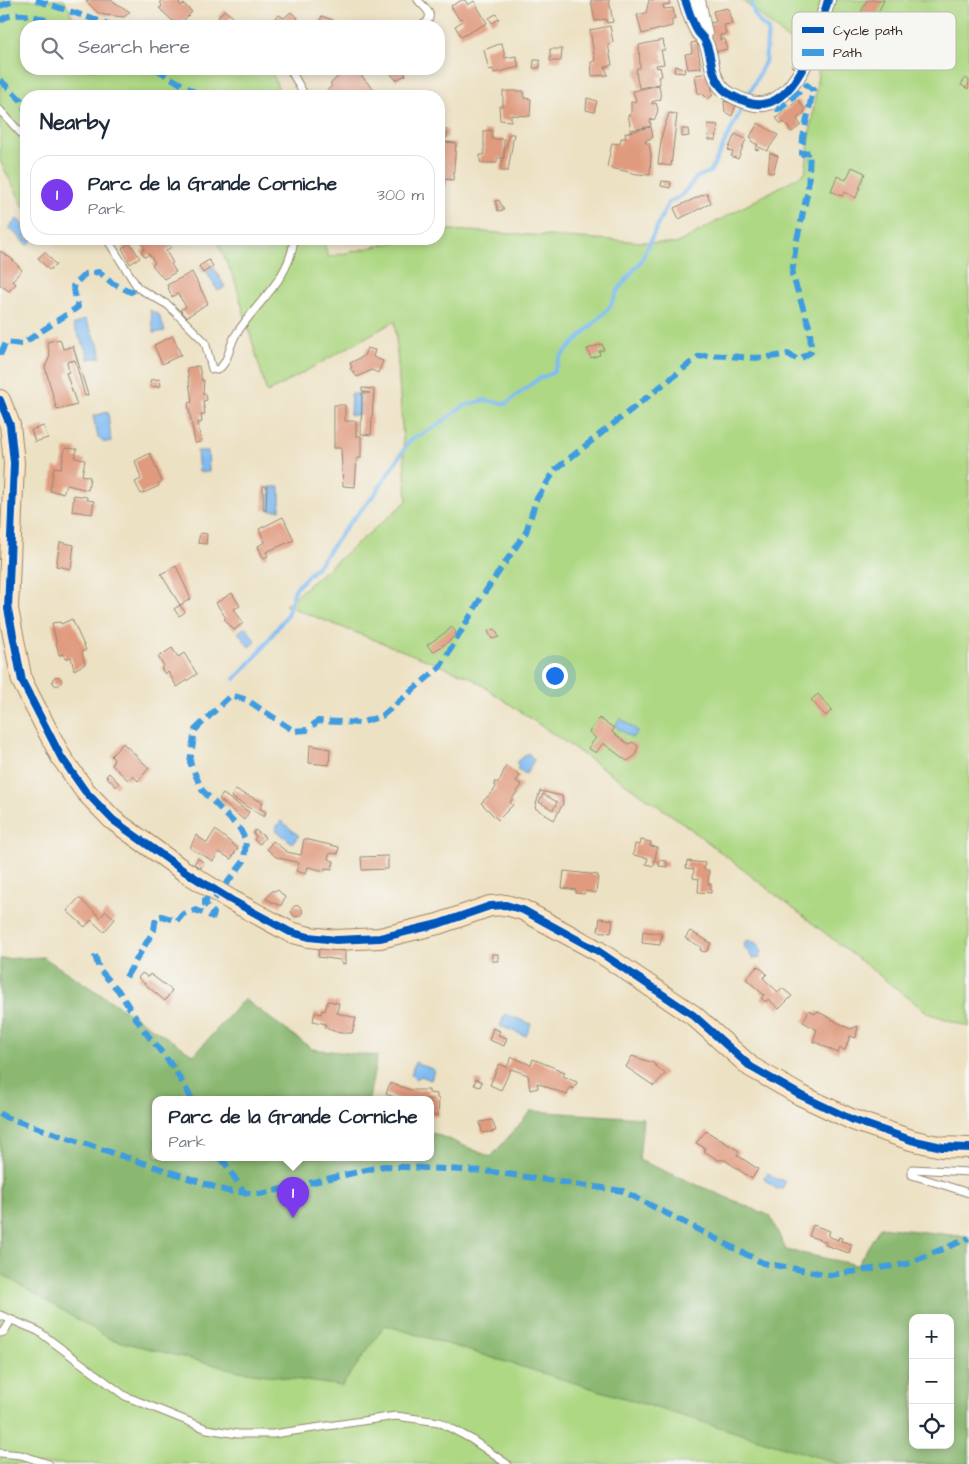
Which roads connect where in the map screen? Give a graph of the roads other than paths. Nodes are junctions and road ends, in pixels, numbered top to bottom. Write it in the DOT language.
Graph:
graph roads {
  1 [pos="418,0"];
  2 [pos="685,0"];
  3 [pos="698,0"];
  4 [pos="428,20"];
  5 [pos="705,41"];
  6 [pos="800,70"];
  7 [pos="293,75"];
  8 [pos="302,90"];
  9 [pos="0,110"];
  10 [pos="20,132"];
  11 [pos="111,245"];
  12 [pos="293,245"];
  13 [pos="0,400"];
  14 [pos="969,1148"];
  15 [pos="969,1172"];
  16 [pos="969,1193"];
  17 [pos="0,1315"];
  18 [pos="11,1320"];
  19 [pos="0,1333"];
  20 [pos="0,1453"];
  21 [pos="48,1464"];
  22 [pos="507,1464"];
  1 -- 4 [label="lane"];
  2 -- 5 [label="street"];
  3 -- 5 [label="street"];
  5 -- 6 [label="street"];
  7 -- 8 [label="lane"];
  9 -- 10 [label="lane"];
  11 -- 12 [label="lane"];
  13 -- 14 [label="main road"];
  15 -- 16 [label="lane"];
  17 -- 18 [label="lane"];
  18 -- 19 [label="lane"];
  18 -- 22 [label="lane"];
  20 -- 21 [label="lane"];
}
